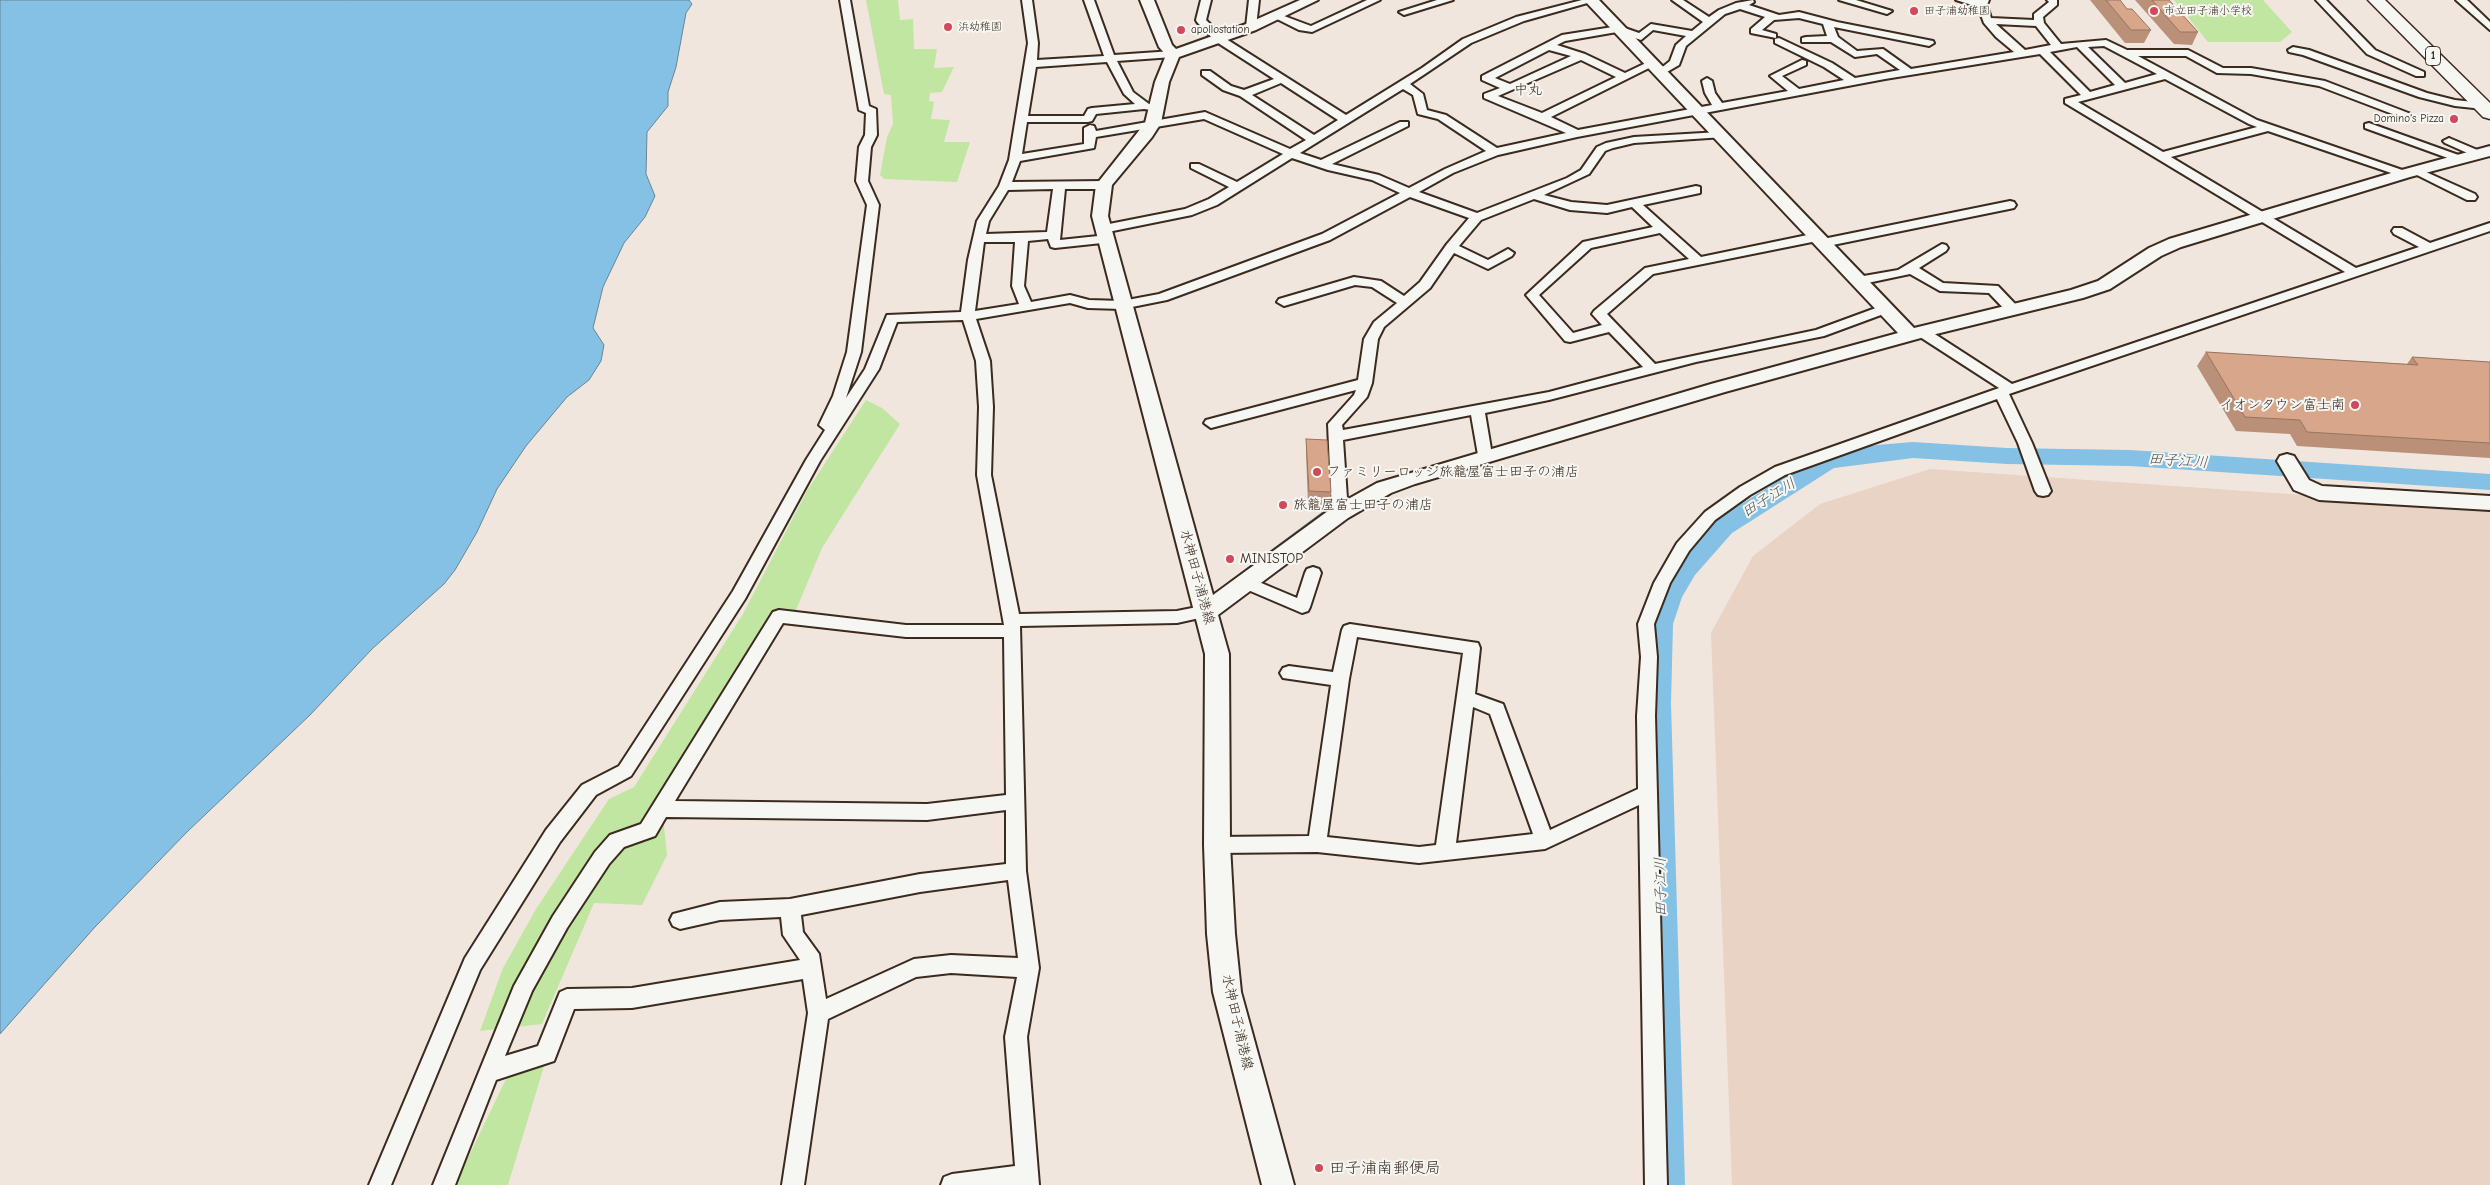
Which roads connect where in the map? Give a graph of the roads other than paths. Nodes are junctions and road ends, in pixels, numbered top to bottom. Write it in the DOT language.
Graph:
graph roads {
  1 [pos="844,0"];
  2 [pos="1027,0"];
  3 [pos="1089,0"];
  4 [pos="1146,0"];
  5 [pos="1206,0"];
  6 [pos="1254,0"];
  7 [pos="1311,0"];
  8 [pos="1375,0"];
  9 [pos="1401,0"];
  10 [pos="1448,0"];
  11 [pos="1592,0"];
  12 [pos="1677,0"];
  13 [pos="1756,0"];
  14 [pos="1844,0"];
  15 [pos="1961,0"];
  16 [pos="2052,0"];
  17 [pos="2321,0"];
  18 [pos="2376,0"];
  19 [pos="2388,0"];
  20 [pos="2461,0"];
  21 [pos="1983,3"];
  22 [pos="1739,6"];
  23 [pos="1888,11"];
  24 [pos="1404,12"];
  25 [pos="1276,16"];
  26 [pos="1771,17"];
  27 [pos="1988,21"];
  28 [pos="1709,22"];
  29 [pos="1827,23"];
  30 [pos="2039,23"];
  31 [pos="1406,24"];
  32 [pos="2490,26"];
  33 [pos="1251,27"];
  34 [pos="1620,30"];
  35 [pos="1694,34"];
  36 [pos="1775,38"];
  37 [pos="1219,39"];
  38 [pos="1833,39"];
  39 [pos="1806,40"];
  40 [pos="1929,43"];
  41 [pos="2079,44"];
  42 [pos="1548,46"];
  43 [pos="2057,46"];
  44 [pos="2041,49"];
  45 [pos="2293,50"];
  46 [pos="2371,52"];
  47 [pos="2022,53"];
  48 [pos="2125,53"];
  49 [pos="1173,54"];
  50 [pos="1581,56"];
  51 [pos="1110,58"];
  52 [pos="2351,62"];
  53 [pos="1802,63"];
  54 [pos="1031,64"];
  55 [pos="1656,69"];
  56 [pos="1909,72"];
  57 [pos="1206,73"];
  58 [pos="2420,74"];
  59 [pos="2166,75"];
  60 [pos="1624,77"];
  61 [pos="1282,79"];
  62 [pos="1708,81"];
  63 [pos="1855,82"];
  64 [pos="1403,84"];
  65 [pos="2123,87"];
  66 [pos="1510,88"];
  67 [pos="1798,93"];
  68 [pos="1244,94"];
  69 [pos="2088,96"];
  70 [pos="2488,106"];
  71 [pos="1719,108"];
  72 [pos="1698,112"];
  73 [pos="1151,113"];
  74 [pos="2407,116"];
  75 [pos="1542,117"];
  76 [pos="1090,118"];
  77 [pos="1022,119"];
  78 [pos="1346,120"];
  79 [pos="1404,124"];
  80 [pos="2369,126"];
  81 [pos="2266,128"];
  82 [pos="1577,134"];
  83 [pos="1090,135"];
  84 [pos="1720,135"];
  85 [pos="1314,140"];
  86 [pos="2449,141"];
  87 [pos="1495,152"];
  88 [pos="2484,153"];
  89 [pos="1292,154"];
  90 [pos="2163,156"];
  91 [pos="1016,158"];
  92 [pos="2460,160"];
  93 [pos="1323,164"];
  94 [pos="1195,166"];
  95 [pos="2411,173"];
  96 [pos="1104,185"];
  97 [pos="1005,186"];
  98 [pos="1059,187"];
  99 [pos="1240,187"];
  100 [pos="1696,190"];
  101 [pos="1408,192"];
  102 [pos="1533,195"];
  103 [pos="2471,197"];
  104 [pos="1634,203"];
  105 [pos="2010,205"];
  106 [pos="1476,217"];
  107 [pos="2264,217"];
  108 [pos="2490,227"];
  109 [pos="1662,229"];
  110 [pos="2398,232"];
  111 [pos="1100,235"];
  112 [pos="979,238"];
  113 [pos="1022,238"];
  114 [pos="1820,240"];
  115 [pos="1054,245"];
  116 [pos="1451,246"];
  117 [pos="2428,247"];
  118 [pos="1942,248"];
  119 [pos="1508,253"];
  120 [pos="1698,261"];
  121 [pos="1911,269"];
  122 [pos="2354,272"];
  123 [pos="1858,280"];
  124 [pos="1284,302"];
  125 [pos="1406,303"];
  126 [pos="1122,304"];
  127 [pos="1027,307"];
  128 [pos="1884,309"];
  129 [pos="2013,310"];
  130 [pos="968,316"];
  131 [pos="1611,327"];
  132 [pos="1916,333"];
  133 [pos="1652,370"];
  134 [pos="1365,383"];
  135 [pos="2006,391"];
  136 [pos="1477,410"];
  137 [pos="1211,423"];
  138 [pos="1337,436"];
  139 [pos="1485,455"];
  140 [pos="813,460"];
  141 [pos="2287,461"];
  142 [pos="2043,491"];
  143 [pos="2490,503"];
  144 [pos="1340,513"];
  145 [pos="1313,573"];
  146 [pos="1247,583"];
  147 [pos="1207,611"];
  148 [pos="1012,626"];
  149 [pos="1289,673"];
  150 [pos="1340,679"];
  151 [pos="1467,698"];
  152 [pos="1649,792"];
  153 [pos="1016,801"];
  154 [pos="662,809"];
  155 [pos="1545,841"];
  156 [pos="1317,844"];
  157 [pos="1217,845"];
  158 [pos="1445,851"];
  159 [pos="1016,871"];
  160 [pos="790,908"];
  161 [pos="680,920"];
  162 [pos="810,968"];
  163 [pos="1029,968"];
  164 [pos="818,1012"];
  165 [pos="488,1072"];
  166 [pos="1028,1180"];
  167 [pos="380,1185"];
  168 [pos="444,1185"];
  169 [pos="793,1185"];
  170 [pos="952,1185"];
  171 [pos="1278,1185"];
  172 [pos="1656,1185"];
  1 -- 140 [label="street"];
  2 -- 54 [label="street"];
  3 -- 51 [label="street"];
  4 -- 49 [label="street"];
  5 -- 37 [label="street"];
  6 -- 33 [label="street"];
  7 -- 25 [label="street"];
  8 -- 25 [label="street"];
  9 -- 24 [label="street"];
  10 -- 24 [label="street"];
  11 -- 34 [label="street"];
  11 -- 64 [label="street"];
  12 -- 28 [label="street"];
  13 -- 22 [label="street"];
  14 -- 23 [label="street"];
  15 -- 21 [label="street"];
  16 -- 30 [label="street"];
  17 -- 46 [label="street"];
  18 -- 70 [label="highway, 1"];
  19 -- 70 [label="highway, 1"];
  20 -- 32 [label="street"];
  21 -- 27 [label="street"];
  22 -- 26 [label="street"];
  22 -- 28 [label="street"];
  24 -- 31 [label="street"];
  25 -- 33 [label="street"];
  26 -- 29 [label="street"];
  26 -- 36 [label="street"];
  27 -- 30 [label="street"];
  27 -- 47 [label="street"];
  28 -- 35 [label="street"];
  29 -- 38 [label="street"];
  29 -- 40 [label="street"];
  30 -- 43 [label="street"];
  33 -- 37 [label="street"];
  34 -- 35 [label="street"];
  34 -- 42 [label="street"];
  34 -- 55 [label="street"];
  35 -- 55 [label="street"];
  36 -- 63 [label="street"];
  37 -- 49 [label="street"];
  37 -- 61 [label="street"];
  38 -- 39 [label="street"];
  38 -- 56 [label="street"];
  41 -- 43 [label="street"];
  41 -- 48 [label="street"];
  41 -- 65 [label="street"];
  42 -- 50 [label="street"];
  42 -- 66 [label="street"];
  43 -- 44 [label="street"];
  44 -- 47 [label="street"];
  44 -- 69 [label="street"];
  45 -- 70 [label="street"];
  46 -- 52 [label="street"];
  46 -- 58 [label="street"];
  47 -- 56 [label="street"];
  48 -- 59 [label="street"];
  48 -- 74 [label="street"];
  49 -- 51 [label="street"];
  49 -- 73 [label="street, 水神田子浦港線"];
  50 -- 60 [label="street"];
  50 -- 66 [label="street"];
  51 -- 54 [label="street"];
  51 -- 73 [label="street"];
  53 -- 67 [label="street"];
  54 -- 77 [label="street"];
  55 -- 60 [label="street"];
  55 -- 72 [label="street"];
  56 -- 63 [label="street"];
  57 -- 68 [label="street"];
  59 -- 65 [label="street"];
  59 -- 81 [label="street"];
  60 -- 75 [label="street"];
  61 -- 68 [label="street"];
  61 -- 78 [label="street"];
  62 -- 71 [label="street"];
  63 -- 67 [label="street"];
  64 -- 78 [label="street"];
  64 -- 87 [label="street"];
  65 -- 69 [label="street"];
  66 -- 75 [label="street"];
  67 -- 71 [label="street"];
  68 -- 85 [label="street"];
  69 -- 90 [label="street"];
  71 -- 72 [label="street"];
  72 -- 82 [label="street"];
  72 -- 84 [label="street"];
  73 -- 76 [label="street"];
  73 -- 83 [label="street"];
  73 -- 89 [label="street"];
  73 -- 96 [label="street, 水神田子浦港線"];
  75 -- 82 [label="street"];
  76 -- 77 [label="street"];
  76 -- 83 [label="street"];
  77 -- 91 [label="street"];
  78 -- 85 [label="street"];
  79 -- 93 [label="street"];
  80 -- 92 [label="street"];
  81 -- 90 [label="street"];
  81 -- 95 [label="street"];
  82 -- 87 [label="street"];
  83 -- 91 [label="street"];
  84 -- 102 [label="street"];
  84 -- 114 [label="street"];
  85 -- 89 [label="street"];
  86 -- 88 [label="street"];
  87 -- 101 [label="street"];
  88 -- 92 [label="street"];
  89 -- 93 [label="street"];
  89 -- 99 [label="street"];
  90 -- 107 [label="street"];
  91 -- 97 [label="street"];
  92 -- 95 [label="street"];
  93 -- 101 [label="street"];
  94 -- 99 [label="street"];
  95 -- 103 [label="street"];
  95 -- 107 [label="street"];
  96 -- 98 [label="street"];
  96 -- 111 [label="street, 水神田子浦港線"];
  97 -- 98 [label="street"];
  97 -- 112 [label="street"];
  98 -- 115 [label="street"];
  99 -- 111 [label="street"];
  100 -- 104 [label="street"];
  101 -- 106 [label="street"];
  101 -- 126 [label="street"];
  102 -- 104 [label="street"];
  102 -- 106 [label="street"];
  104 -- 109 [label="street"];
  105 -- 114 [label="street"];
  106 -- 116 [label="street"];
  107 -- 122 [label="street"];
  107 -- 129 [label="street"];
  108 -- 117 [label="street"];
  109 -- 120 [label="street"];
  109 -- 131 [label="street"];
  110 -- 117 [label="street"];
  111 -- 115 [label="street"];
  111 -- 126 [label="street, 水神田子浦港線"];
  112 -- 113 [label="street"];
  112 -- 130 [label="street"];
  113 -- 115 [label="street"];
  113 -- 127 [label="street"];
  114 -- 120 [label="street"];
  114 -- 123 [label="street"];
  116 -- 119 [label="street"];
  116 -- 125 [label="street"];
  117 -- 122 [label="street"];
  118 -- 121 [label="street"];
  120 -- 131 [label="street"];
  121 -- 123 [label="street"];
  121 -- 129 [label="street"];
  122 -- 135 [label="street"];
  123 -- 128 [label="street"];
  124 -- 125 [label="street"];
  125 -- 134 [label="street"];
  126 -- 127 [label="street"];
  126 -- 147 [label="street, 水神田子浦港線"];
  127 -- 130 [label="street"];
  128 -- 132 [label="street"];
  128 -- 133 [label="street"];
  129 -- 132 [label="street"];
  130 -- 140 [label="street"];
  130 -- 148 [label="street"];
  131 -- 133 [label="street"];
  132 -- 135 [label="street"];
  132 -- 139 [label="street"];
  133 -- 136 [label="street"];
  134 -- 137 [label="street"];
  134 -- 138 [label="street"];
  135 -- 142 [label="street"];
  135 -- 152 [label="street"];
  136 -- 138 [label="street"];
  136 -- 139 [label="street"];
  138 -- 144 [label="street"];
  139 -- 144 [label="street"];
  140 -- 167 [label="street"];
  141 -- 143 [label="street"];
  144 -- 146 [label="street"];
  145 -- 146 [label="street"];
  146 -- 147 [label="street"];
  147 -- 148 [label="street"];
  147 -- 157 [label="street, 水神田子浦港線"];
  148 -- 153 [label="street"];
  148 -- 154 [label="street"];
  149 -- 150 [label="street"];
  150 -- 151 [label="street"];
  150 -- 156 [label="street"];
  151 -- 155 [label="street"];
  151 -- 158 [label="street"];
  152 -- 155 [label="street"];
  152 -- 172 [label="street"];
  153 -- 154 [label="street"];
  153 -- 159 [label="street"];
  154 -- 165 [label="street"];
  155 -- 158 [label="street"];
  156 -- 157 [label="street"];
  156 -- 158 [label="street"];
  157 -- 171 [label="street, 水神田子浦港線"];
  159 -- 160 [label="street"];
  159 -- 163 [label="street"];
  160 -- 161 [label="street"];
  160 -- 162 [label="street"];
  162 -- 164 [label="street"];
  162 -- 165 [label="street"];
  163 -- 164 [label="street"];
  163 -- 166 [label="street"];
  164 -- 169 [label="street"];
  165 -- 168 [label="street"];
  166 -- 170 [label="street"];
}
